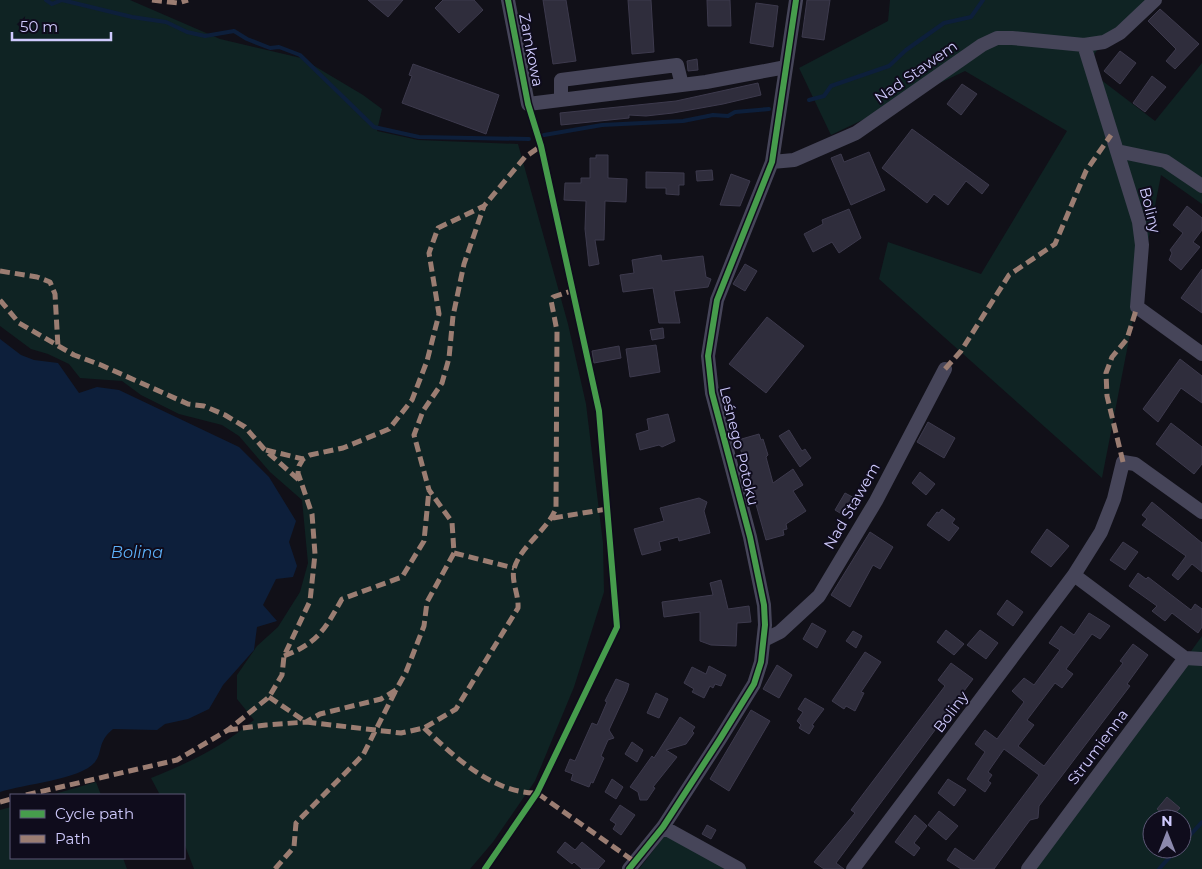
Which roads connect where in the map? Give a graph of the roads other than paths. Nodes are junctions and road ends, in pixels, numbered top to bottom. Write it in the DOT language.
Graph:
graph roads {
  1 [pos="508,0"];
  2 [pos="796,0"];
  3 [pos="1155,0"];
  4 [pos="1084,45"];
  5 [pos="786,67"];
  6 [pos="682,85"];
  7 [pos="561,100"];
  8 [pos="1117,151"];
  9 [pos="772,162"];
  10 [pos="1202,186"];
  11 [pos="1202,354"];
  12 [pos="945,369"];
  13 [pos="1202,512"];
  14 [pos="1074,575"];
  15 [pos="764,640"];
  16 [pos="1185,658"];
  17 [pos="1202,659"];
  18 [pos="663,827"];
  19 [pos="628,869"];
  20 [pos="739,869"];
  21 [pos="853,869"];
  22 [pos="1028,869"];
  1 -- 7 [label="street, Zamkowa"];
  2 -- 5 [label="street, Leśnego Potoku"];
  3 -- 4 [label="street, Nad Stawem"];
  4 -- 8 [label="street"];
  4 -- 9 [label="street, Nad Stawem"];
  5 -- 6 [label="street, Zamkowa"];
  5 -- 9 [label="street, Leśnego Potoku"];
  6 -- 7 [label="street, Zamkowa"];
  6 -- 7 [label="street, Zamkowa"];
  8 -- 10 [label="street"];
  8 -- 11 [label="street, Boliny"];
  9 -- 15 [label="street, Leśnego Potoku"];
  12 -- 15 [label="street, Nad Stawem"];
  13 -- 14 [label="street, Boliny"];
  14 -- 16 [label="street"];
  14 -- 21 [label="street, Boliny"];
  15 -- 18 [label="street, Leśnego Potoku"];
  16 -- 17 [label="street"];
  16 -- 22 [label="street, Strumienna"];
  18 -- 19 [label="street, Leśnego Potoku"];
  18 -- 20 [label="street"];
}
